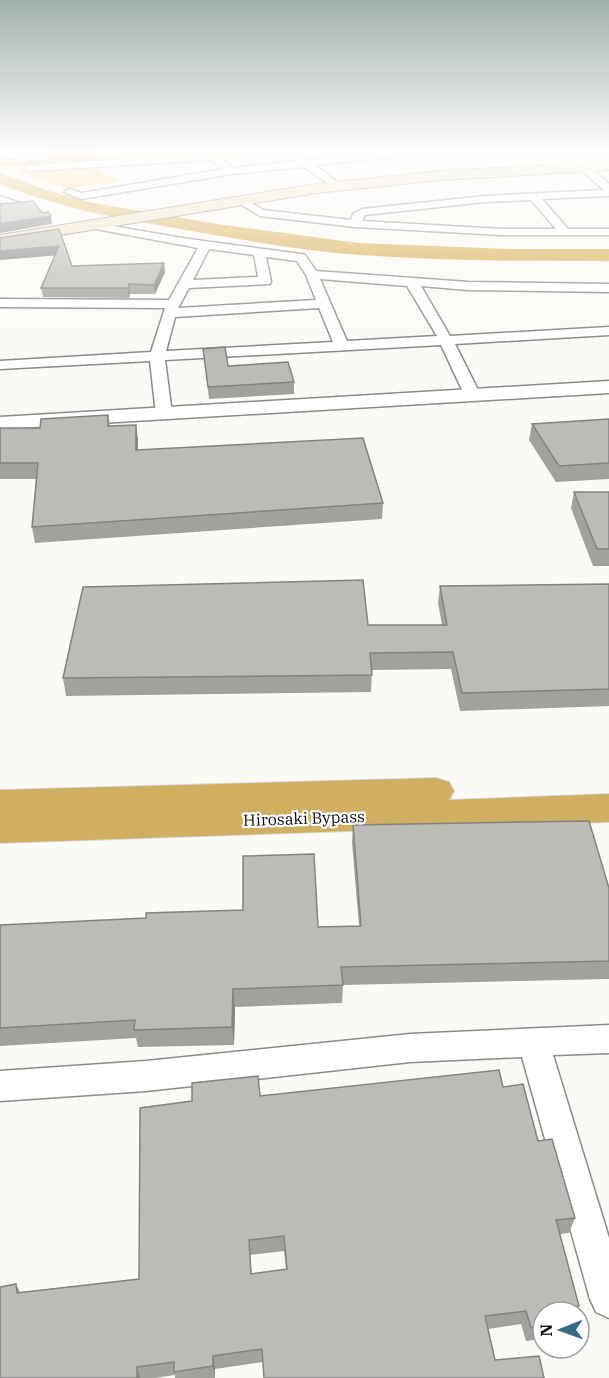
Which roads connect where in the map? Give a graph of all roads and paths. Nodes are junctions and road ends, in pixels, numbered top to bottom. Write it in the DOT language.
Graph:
graph roads {
  1 [pos="159,214"];
  2 [pos="271,214"];
  3 [pos="359,214"];
  4 [pos="549,214"];
  5 [pos="356,224"];
  6 [pos="94,226"];
  7 [pos="609,232"];
  8 [pos="566,233"];
  9 [pos="0,240"];
  10 [pos="205,245"];
  11 [pos="259,252"];
  12 [pos="312,275"];
  13 [pos="412,283"];
  14 [pos="184,284"];
  15 [pos="609,288"];
  16 [pos="0,303"];
  17 [pos="324,304"];
  18 [pos="172,308"];
  19 [pos="609,331"];
  20 [pos="446,340"];
  21 [pos="341,345"];
  22 [pos="158,357"];
  23 [pos="0,365"];
  24 [pos="609,387"];
  25 [pos="473,396"];
  26 [pos="164,414"];
  27 [pos="0,423"];
  28 [pos="609,785"];
  29 [pos="0,804"];
  30 [pos="609,808"];
  31 [pos="0,829"];
  32 [pos="609,1039"];
  33 [pos="534,1043"];
  34 [pos="0,1086"];
  35 [pos="609,1299"];
  1 -- 6 [label="main road"];
  2 -- 5 [label="street"];
  3 -- 5 [label="street"];
  4 -- 8 [label="street"];
  5 -- 8 [label="street"];
  6 -- 9 [label="main road"];
  6 -- 10 [label="street"];
  7 -- 8 [label="street"];
  10 -- 11 [label="street"];
  10 -- 14 [label="street"];
  11 -- 12 [label="street"];
  11 -- 14 [label="street"];
  12 -- 13 [label="street"];
  12 -- 17 [label="street"];
  13 -- 15 [label="street"];
  13 -- 20 [label="street"];
  14 -- 18 [label="street"];
  16 -- 18 [label="street"];
  17 -- 18 [label="street"];
  17 -- 21 [label="street"];
  18 -- 22 [label="street"];
  19 -- 20 [label="street"];
  20 -- 21 [label="street"];
  20 -- 25 [label="street"];
  21 -- 22 [label="street"];
  22 -- 23 [label="street"];
  22 -- 26 [label="street"];
  24 -- 25 [label="street"];
  25 -- 26 [label="street"];
  26 -- 27 [label="street"];
  28 -- 29 [label="highway, Hirosaki Bypass"];
  30 -- 31 [label="highway, Hirosaki Bypass"];
  32 -- 33 [label="street"];
  33 -- 34 [label="street"];
  33 -- 35 [label="street"];
}
